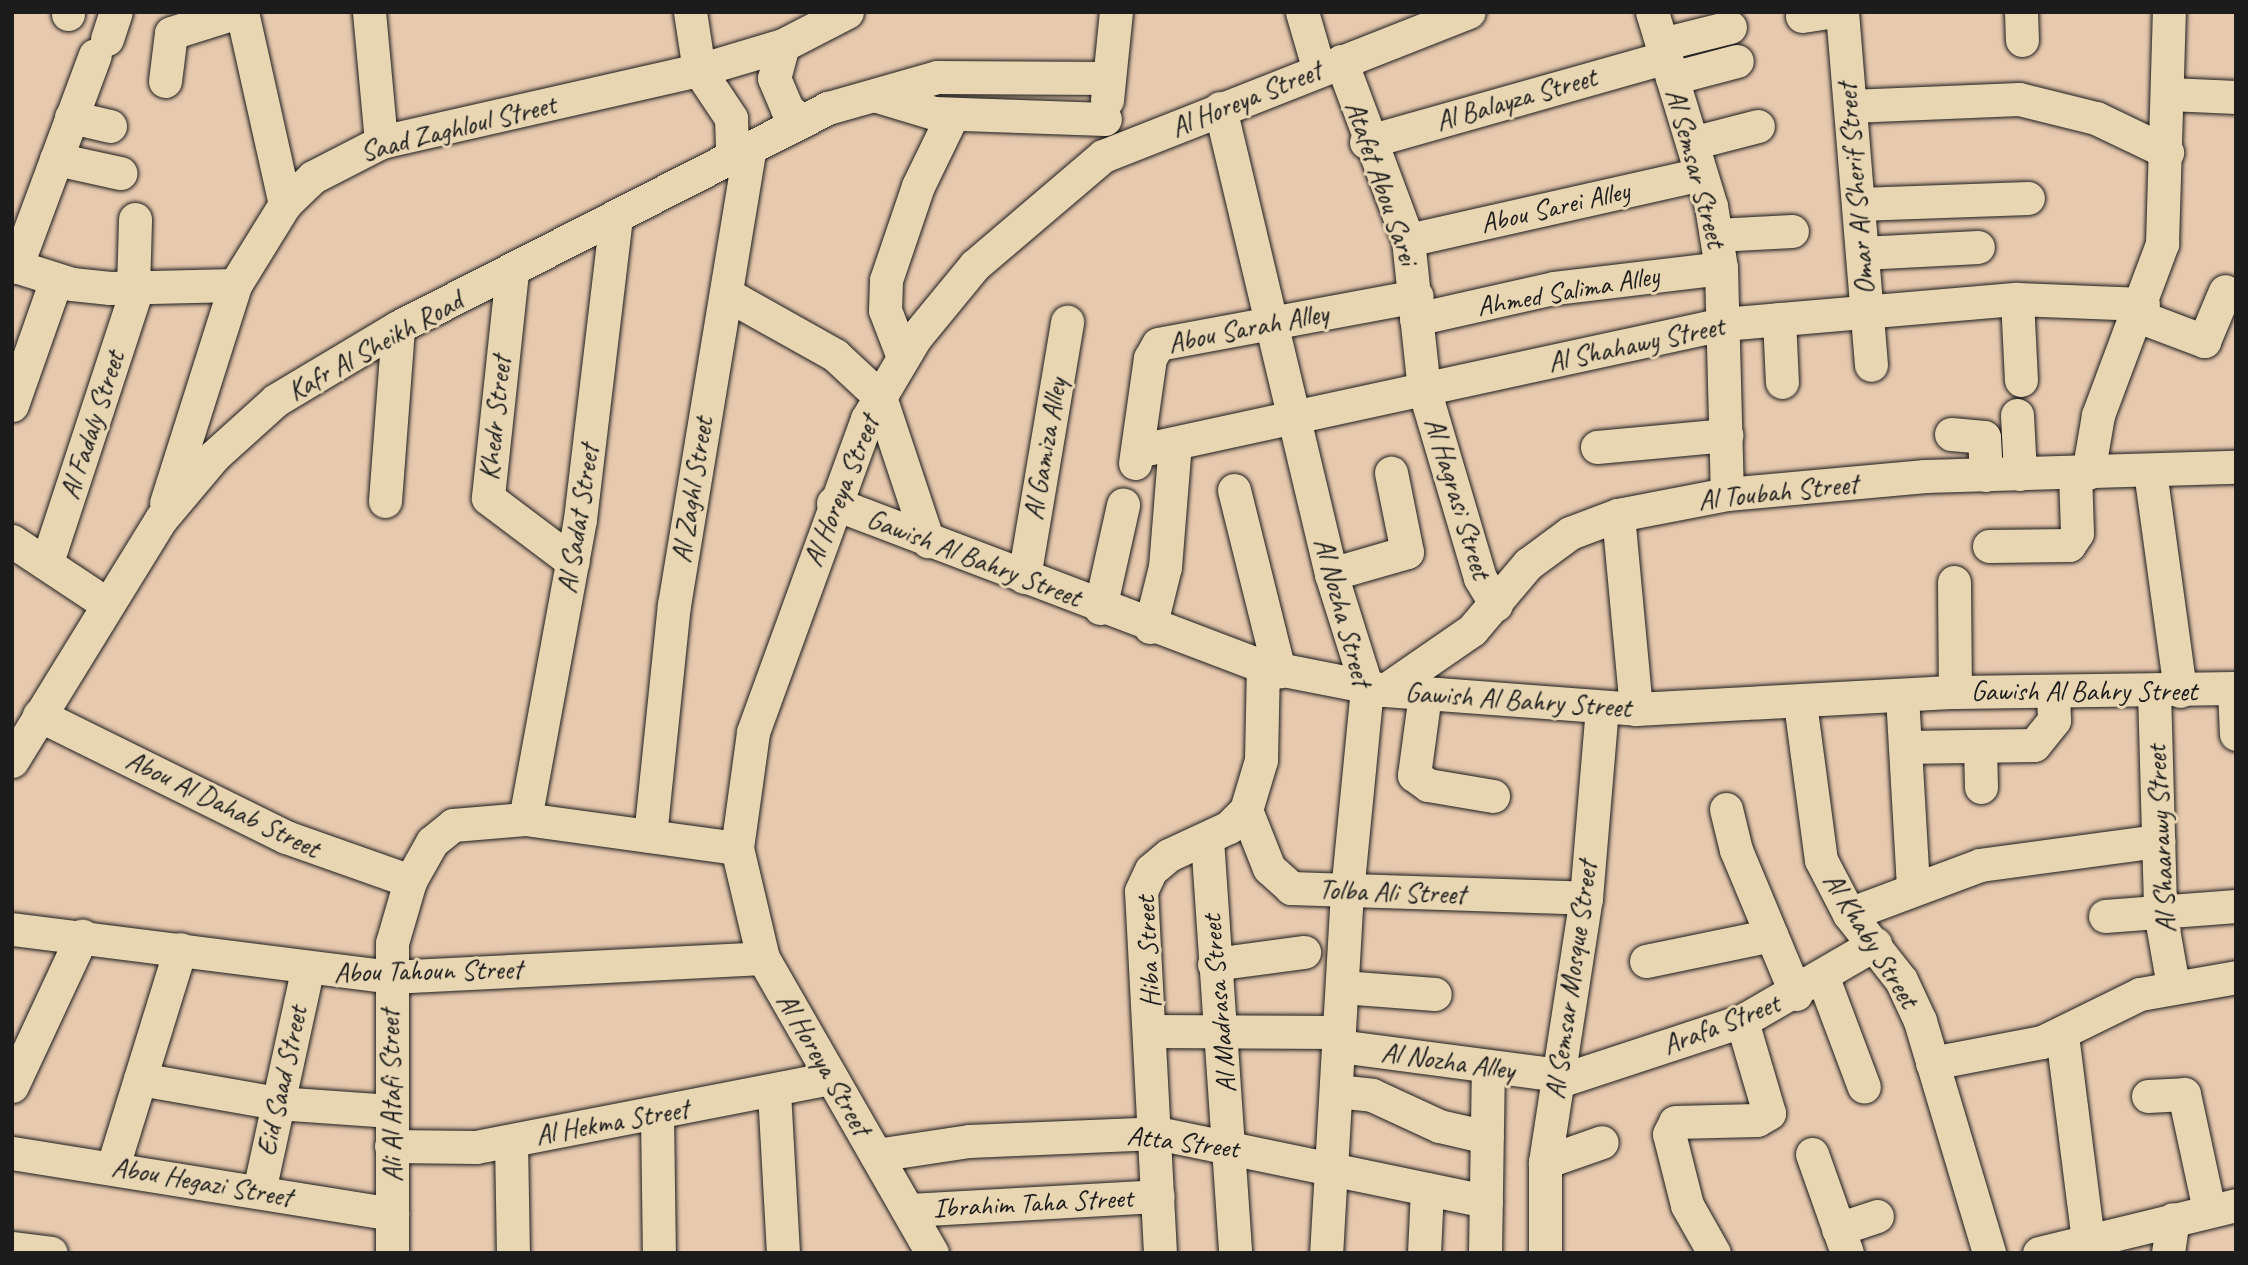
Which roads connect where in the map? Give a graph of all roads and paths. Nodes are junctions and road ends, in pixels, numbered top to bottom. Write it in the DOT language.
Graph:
graph roads {
  1 [pos="240,12"];
  2 [pos="369,12"];
  3 [pos="690,12"];
  4 [pos="1116,12"];
  5 [pos="1302,12"];
  6 [pos="1469,12"];
  7 [pos="1652,12"];
  8 [pos="1842,12"];
  9 [pos="2169,12"];
  10 [pos="833,15"];
  11 [pos="1730,27"];
  12 [pos="106,36"];
  13 [pos="783,45"];
  14 [pos="1667,60"];
  15 [pos="1737,61"];
  16 [pos="1330,65"];
  17 [pos="699,71"];
  18 [pos="1109,78"];
  19 [pos="165,80"];
  20 [pos="2169,94"];
  21 [pos="877,96"];
  22 [pos="2236,97"];
  23 [pos="1850,106"];
  24 [pos="1220,108"];
  25 [pos="953,114"];
  26 [pos="71,117"];
  27 [pos="1105,119"];
  28 [pos="800,120"];
  29 [pos="110,125"];
  30 [pos="1758,126"];
  31 [pos="381,142"];
  32 [pos="1366,142"];
  33 [pos="741,151"];
  34 [pos="2167,152"];
  35 [pos="1103,156"];
  36 [pos="1697,158"];
  37 [pos="56,159"];
  38 [pos="120,173"];
  39 [pos="2028,198"];
  40 [pos="285,204"];
  41 [pos="1858,204"];
  42 [pos="616,218"];
  43 [pos="135,219"];
  44 [pos="1792,231"];
  45 [pos="1716,235"];
  46 [pos="1408,240"];
  47 [pos="1978,247"];
  48 [pos="1862,253"];
  49 [pos="14,266"];
  50 [pos="1721,268"];
  51 [pos="512,272"];
  52 [pos="56,280"];
  53 [pos="234,285"];
  54 [pos="135,288"];
  55 [pos="2225,291"];
  56 [pos="728,295"];
  57 [pos="2017,299"];
  58 [pos="859,300"];
  59 [pos="1417,307"];
  60 [pos="2140,310"];
  61 [pos="1866,311"];
  62 [pos="1780,319"];
  63 [pos="1067,321"];
  64 [pos="1273,322"];
  65 [pos="890,324"];
  66 [pos="1723,324"];
  67 [pos="398,327"];
  68 [pos="903,357"];
  69 [pos="1871,365"];
  70 [pos="2021,380"];
  71 [pos="1782,382"];
  72 [pos="1424,389"];
  73 [pos="880,397"];
  74 [pos="12,405"];
  75 [pos="2017,415"];
  76 [pos="1296,416"];
  77 [pos="1951,434"];
  78 [pos="1726,435"];
  79 [pos="1175,443"];
  80 [pos="1597,447"];
  81 [pos="1136,457"];
  82 [pos="2236,467"];
  83 [pos="2150,471"];
  84 [pos="1391,473"];
  85 [pos="2082,473"];
  86 [pos="2020,474"];
  87 [pos="1986,475"];
  88 [pos="1234,490"];
  89 [pos="1727,494"];
  90 [pos="384,501"];
  91 [pos="832,503"];
  92 [pos="1123,505"];
  93 [pos="1618,515"];
  94 [pos="161,519"];
  95 [pos="12,541"];
  96 [pos="928,541"];
  97 [pos="1989,547"];
  98 [pos="47,562"];
  99 [pos="573,562"];
  100 [pos="1331,574"];
  101 [pos="1024,578"];
  102 [pos="1954,582"];
  103 [pos="107,604"];
  104 [pos="1496,605"];
  105 [pos="1100,608"];
  106 [pos="1150,627"];
  107 [pos="1271,668"];
  108 [pos="1376,689"];
  109 [pos="2235,689"];
  110 [pos="2053,691"];
  111 [pos="2167,691"];
  112 [pos="1955,692"];
  113 [pos="1425,694"];
  114 [pos="1902,695"];
  115 [pos="1800,703"];
  116 [pos="1602,708"];
  117 [pos="1636,709"];
  118 [pos="39,715"];
  119 [pos="2236,734"];
  120 [pos="1980,746"];
  121 [pos="1905,747"];
  122 [pos="13,759"];
  123 [pos="1981,787"];
  124 [pos="1493,796"];
  125 [pos="1726,809"];
  126 [pos="1246,810"];
  127 [pos="525,819"];
  128 [pos="650,836"];
  129 [pos="1207,839"];
  130 [pos="2158,841"];
  131 [pos="737,848"];
  132 [pos="410,881"];
  133 [pos="1913,888"];
  134 [pos="1347,891"];
  135 [pos="1586,898"];
  136 [pos="2236,906"];
  137 [pos="2160,912"];
  138 [pos="1849,915"];
  139 [pos="2105,916"];
  140 [pos="12,929"];
  141 [pos="1771,935"];
  142 [pos="82,936"];
  143 [pos="1875,944"];
  144 [pos="180,949"];
  145 [pos="1304,952"];
  146 [pos="763,958"];
  147 [pos="1646,961"];
  148 [pos="1214,964"];
  149 [pos="307,971"];
  150 [pos="390,977"];
  151 [pos="2236,977"];
  152 [pos="1810,986"];
  153 [pos="2173,986"];
  154 [pos="1342,987"];
  155 [pos="1435,994"];
  156 [pos="1742,1021"];
  157 [pos="1152,1031"];
  158 [pos="1218,1031"];
  159 [pos="2062,1035"];
  160 [pos="1339,1039"];
  161 [pos="1932,1063"];
  162 [pos="1488,1066"];
  163 [pos="831,1078"];
  164 [pos="140,1079"];
  165 [pos="1557,1079"];
  166 [pos="12,1086"];
  167 [pos="1864,1087"];
  168 [pos="1336,1091"];
  169 [pos="774,1092"];
  170 [pos="2148,1096"];
  171 [pos="278,1103"];
  172 [pos="391,1111"];
  173 [pos="657,1115"];
  174 [pos="1157,1133"];
  175 [pos="1487,1137"];
  176 [pos="511,1141"];
  177 [pos="1602,1142"];
  178 [pos="391,1146"];
  179 [pos="1232,1147"];
  180 [pos="12,1153"];
  181 [pos="1812,1154"];
  182 [pos="876,1156"];
  183 [pos="1545,1162"];
  184 [pos="113,1166"];
  185 [pos="1332,1168"];
  186 [pos="1427,1189"];
  187 [pos="258,1191"];
  188 [pos="1158,1196"];
  189 [pos="1486,1201"];
  190 [pos="2222,1207"];
  191 [pos="908,1210"];
  192 [pos="392,1214"];
  193 [pos="1877,1216"];
  194 [pos="2173,1219"];
  195 [pos="2088,1240"];
  196 [pos="1843,1241"];
  197 [pos="12,1248"];
  198 [pos="51,1253"];
  199 [pos="392,1253"];
  200 [pos="513,1253"];
  201 [pos="659,1253"];
  202 [pos="783,1253"];
  203 [pos="932,1253"];
  204 [pos="1160,1253"];
  205 [pos="1235,1253"];
  206 [pos="1326,1253"];
  207 [pos="1424,1253"];
  208 [pos="1485,1253"];
  209 [pos="1545,1253"];
  210 [pos="1714,1253"];
  211 [pos="1989,1253"];
  212 [pos="2039,1253"];
  213 [pos="2168,1253"];
  1 -- 19 [label="street"];
  1 -- 40 [label="street"];
  2 -- 31 [label="street"];
  3 -- 17 [label="street"];
  4 -- 18 [label="street"];
  5 -- 16 [label="street, Atafet Abou Sarei"];
  6 -- 16 [label="street, Al Horeya Street"];
  7 -- 14 [label="street, Al Semsar Street"];
  8 -- 23 [label="street, Omar Al Sherif Street"];
  9 -- 20 [label="street"];
  10 -- 13 [label="street, Saad Zaghloul Street"];
  11 -- 14 [label="street"];
  12 -- 26 [label="street"];
  13 -- 17 [label="street, Saad Zaghloul Street"];
  13 -- 28 [label="street"];
  14 -- 15 [label="street"];
  14 -- 32 [label="street, Al Balayza Street"];
  14 -- 36 [label="street, Al Semsar Street"];
  16 -- 24 [label="street, Al Horeya Street"];
  16 -- 32 [label="street, Atafet Abou Sarei"];
  17 -- 31 [label="street, Saad Zaghloul Street"];
  17 -- 33 [label="street, Al Zaghl Street"];
  18 -- 21 [label="street, Kafr Al Sheikh Road"];
  18 -- 27 [label="street"];
  20 -- 22 [label="street"];
  20 -- 34 [label="street"];
  21 -- 25 [label="street"];
  21 -- 28 [label="street, Kafr Al Sheikh Road"];
  23 -- 34 [label="street"];
  23 -- 41 [label="street, Omar Al Sherif Street"];
  24 -- 35 [label="street, Al Horeya Street"];
  24 -- 64 [label="street, Al Nozha Street"];
  25 -- 27 [label="street"];
  25 -- 65 [label="street"];
  26 -- 29 [label="street"];
  26 -- 37 [label="street"];
  27 -- 35 [label="street"];
  28 -- 33 [label="street, Kafr Al Sheikh Road"];
  30 -- 36 [label="street, Abou Sarei Alley"];
  31 -- 40 [label="street, Saad Zaghloul Street"];
  32 -- 46 [label="street, Atafet Abou Sarei"];
  33 -- 42 [label="street, Kafr Al Sheikh Road"];
  33 -- 56 [label="street, Al Zaghl Street"];
  34 -- 60 [label="street"];
  35 -- 68 [label="street, Al Horeya Street"];
  36 -- 45 [label="street, Al Semsar Street"];
  36 -- 46 [label="street, Abou Sarei Alley"];
  37 -- 38 [label="street"];
  37 -- 49 [label="street"];
  39 -- 41 [label="street"];
  40 -- 53 [label="street, Saad Zaghloul Street"];
  41 -- 48 [label="street, Omar Al Sherif Street"];
  42 -- 51 [label="street, Kafr Al Sheikh Road"];
  42 -- 99 [label="street, Al Sadat Street"];
  43 -- 54 [label="street, Al Fadaly Street"];
  44 -- 45 [label="street"];
  45 -- 50 [label="street, Al Semsar Street"];
  46 -- 59 [label="street, Atafet Abou Sarei"];
  47 -- 48 [label="street"];
  48 -- 61 [label="street, Omar Al Sherif Street"];
  49 -- 52 [label="street"];
  50 -- 59 [label="street, Ahmed Salima Alley"];
  50 -- 66 [label="street, Al Semsar Street"];
  51 -- 67 [label="street, Kafr Al Sheikh Road"];
  51 -- 99 [label="street, Khedr Street"];
  52 -- 54 [label="street"];
  52 -- 74 [label="street"];
  53 -- 54 [label="street"];
  53 -- 94 [label="street, Saad Zaghloul Street"];
  54 -- 98 [label="street, Al Fadaly Street"];
  55 -- 60 [label="street, Al Shahawy Street"];
  56 -- 73 [label="street"];
  56 -- 128 [label="street, Al Zaghl Street"];
  57 -- 60 [label="street, Al Shahawy Street"];
  57 -- 61 [label="street, Al Shahawy Street"];
  57 -- 70 [label="street"];
  58 -- 65 [label="street"];
  59 -- 64 [label="street, Abou Sarah Alley"];
  59 -- 72 [label="street, Atafet Abou Sarei"];
  60 -- 85 [label="street"];
  61 -- 62 [label="street, Al Shahawy Street"];
  61 -- 69 [label="street, Omar Al Sherif Street"];
  62 -- 66 [label="street, Al Shahawy Street"];
  62 -- 71 [label="street"];
  63 -- 101 [label="street, Al Gamiza Alley"];
  64 -- 76 [label="street, Al Nozha Street"];
  64 -- 81 [label="street, Abou Sarah Alley"];
  65 -- 68 [label="street"];
  66 -- 72 [label="street, Al Shahawy Street"];
  66 -- 78 [label="street, Al Semsar Street"];
  67 -- 90 [label="street"];
  67 -- 94 [label="street, Kafr Al Sheikh Road"];
  68 -- 73 [label="street, Al Horeya Street"];
  72 -- 76 [label="street, Al Shahawy Street"];
  72 -- 104 [label="street, Al Hagrasi Street"];
  73 -- 91 [label="street, Al Horeya Street"];
  73 -- 96 [label="street"];
  75 -- 86 [label="street"];
  76 -- 79 [label="street, Al Shahawy Street"];
  76 -- 100 [label="street, Al Nozha Street"];
  77 -- 87 [label="street"];
  78 -- 80 [label="street"];
  78 -- 89 [label="street, Al Semsar Street"];
  79 -- 81 [label="street, Al Shahawy Street"];
  79 -- 106 [label="street"];
  82 -- 83 [label="street, Al Toubah Street"];
  83 -- 85 [label="street, Al Toubah Street"];
  83 -- 111 [label="street, Al Shaarawy Street"];
  84 -- 100 [label="street"];
  85 -- 86 [label="street, Al Toubah Street"];
  85 -- 97 [label="street"];
  86 -- 87 [label="street, Al Toubah Street"];
  87 -- 89 [label="street, Al Toubah Street"];
  88 -- 107 [label="street"];
  89 -- 93 [label="street, Al Toubah Street"];
  91 -- 96 [label="street, Gawish Al Bahry Street"];
  91 -- 131 [label="street, Al Horeya Street"];
  92 -- 105 [label="street"];
  93 -- 104 [label="street, Al Toubah Street"];
  93 -- 117 [label="street"];
  94 -- 103 [label="street, Kafr Al Sheikh Road"];
  95 -- 98 [label="street"];
  96 -- 101 [label="street, Gawish Al Bahry Street"];
  98 -- 103 [label="street"];
  99 -- 127 [label="street, Al Sadat Street"];
  100 -- 108 [label="street, Al Nozha Street"];
  101 -- 105 [label="street, Gawish Al Bahry Street"];
  102 -- 112 [label="street"];
  103 -- 118 [label="street, Kafr Al Sheikh Road"];
  104 -- 108 [label="street, Al Toubah Street"];
  105 -- 106 [label="street, Gawish Al Bahry Street"];
  106 -- 107 [label="street, Gawish Al Bahry Street"];
  107 -- 108 [label="street, Gawish Al Bahry Street"];
  107 -- 126 [label="street"];
  108 -- 113 [label="street, Gawish Al Bahry Street"];
  108 -- 134 [label="street, Al Nozha Street"];
  109 -- 111 [label="street, Gawish Al Bahry Street"];
  109 -- 119 [label="street"];
  110 -- 111 [label="street, Gawish Al Bahry Street"];
  110 -- 112 [label="street, Gawish Al Bahry Street"];
  110 -- 120 [label="street"];
  111 -- 130 [label="street, Al Shaarawy Street"];
  112 -- 114 [label="street, Gawish Al Bahry Street"];
  113 -- 116 [label="street, Gawish Al Bahry Street"];
  113 -- 124 [label="street"];
  114 -- 115 [label="street, Gawish Al Bahry Street"];
  114 -- 121 [label="street"];
  115 -- 117 [label="street, Gawish Al Bahry Street"];
  115 -- 138 [label="street, Al Khaby Street"];
  116 -- 117 [label="street, Gawish Al Bahry Street"];
  116 -- 135 [label="street, Al Semsar Mosque Street"];
  118 -- 122 [label="street, Kafr Al Sheikh Road"];
  118 -- 132 [label="street, Abou Al Dahab Street"];
  120 -- 121 [label="street"];
  120 -- 123 [label="street"];
  121 -- 133 [label="street"];
  125 -- 141 [label="street"];
  126 -- 129 [label="street, Hiba Street"];
  126 -- 134 [label="street, Tolba Ali Street"];
  127 -- 128 [label="street, Ali Al Atafi Street"];
  127 -- 132 [label="street, Ali Al Atafi Street"];
  128 -- 131 [label="street, Ali Al Atafi Street"];
  129 -- 148 [label="street, Al Madrasa Street"];
  129 -- 157 [label="street, Hiba Street"];
  130 -- 133 [label="street"];
  130 -- 137 [label="street, Al Shaarawy Street"];
  131 -- 146 [label="street, Al Horeya Street"];
  132 -- 150 [label="street, Ali Al Atafi Street"];
  133 -- 138 [label="street"];
  134 -- 135 [label="street, Tolba Ali Street"];
  134 -- 154 [label="street, Al Nozha Street"];
  135 -- 165 [label="street, Al Semsar Mosque Street"];
  136 -- 137 [label="street"];
  137 -- 139 [label="street"];
  137 -- 153 [label="street, Al Shaarawy Street"];
  138 -- 143 [label="street, Al Khaby Street"];
  140 -- 142 [label="street, Abou Tahoun Street"];
  141 -- 147 [label="street"];
  141 -- 152 [label="street"];
  142 -- 144 [label="street, Abou Tahoun Street"];
  142 -- 166 [label="street"];
  143 -- 152 [label="street, Arafa Street"];
  143 -- 161 [label="street, Al Khaby Street"];
  144 -- 149 [label="street, Abou Tahoun Street"];
  144 -- 164 [label="street"];
  145 -- 148 [label="street"];
  146 -- 150 [label="street, Abou Tahoun Street"];
  146 -- 163 [label="street, Al Horeya Street"];
  148 -- 158 [label="street, Al Madrasa Street"];
  149 -- 150 [label="street, Abou Tahoun Street"];
  149 -- 171 [label="street, Eid Saad Street"];
  150 -- 172 [label="street, Ali Al Atafi Street"];
  151 -- 153 [label="street"];
  152 -- 156 [label="street, Arafa Street"];
  152 -- 167 [label="street"];
  153 -- 159 [label="street"];
  154 -- 155 [label="street"];
  154 -- 160 [label="street, Al Nozha Street"];
  156 -- 165 [label="street, Arafa Street"];
  156 -- 210 [label="street"];
  157 -- 158 [label="street, Al Nozha Alley"];
  157 -- 174 [label="street, Hiba Street"];
  158 -- 160 [label="street, Al Nozha Alley"];
  158 -- 179 [label="street, Al Madrasa Street"];
  159 -- 161 [label="street"];
  159 -- 195 [label="street"];
  160 -- 162 [label="street, Al Nozha Alley"];
  160 -- 168 [label="street, Al Nozha Street"];
  161 -- 211 [label="street, Al Khaby Street"];
  162 -- 165 [label="street, Al Nozha Alley"];
  162 -- 175 [label="street"];
  163 -- 169 [label="street, Al Hekma Street"];
  163 -- 182 [label="street, Al Horeya Street"];
  164 -- 171 [label="street"];
  164 -- 184 [label="street"];
  165 -- 183 [label="street, Al Semsar Mosque Street"];
  168 -- 175 [label="street"];
  168 -- 185 [label="street, Al Nozha Street"];
  169 -- 173 [label="street, Al Hekma Street"];
  169 -- 202 [label="street"];
  170 -- 190 [label="street"];
  171 -- 172 [label="street"];
  171 -- 187 [label="street, Eid Saad Street"];
  172 -- 178 [label="street, Ali Al Atafi Street"];
  173 -- 176 [label="street, Al Hekma Street"];
  173 -- 201 [label="street"];
  174 -- 179 [label="street, Atta Street"];
  174 -- 182 [label="street, Atta Street"];
  174 -- 188 [label="street, Hiba Street"];
  175 -- 189 [label="street"];
  176 -- 178 [label="street, Al Hekma Street"];
  176 -- 200 [label="street"];
  177 -- 183 [label="street"];
  178 -- 192 [label="street, Ali Al Atafi Street"];
  179 -- 185 [label="street, Atta Street"];
  179 -- 205 [label="street, Al Madrasa Street"];
  180 -- 184 [label="street, Abou Hegazi Street"];
  181 -- 196 [label="street"];
  182 -- 191 [label="street, Al Horeya Street"];
  183 -- 209 [label="street, Al Semsar Mosque Street"];
  184 -- 187 [label="street, Abou Hegazi Street"];
  185 -- 186 [label="street, Atta Street"];
  185 -- 206 [label="street, Al Nozha Street"];
  186 -- 189 [label="street, Atta Street"];
  186 -- 207 [label="street"];
  187 -- 192 [label="street, Abou Hegazi Street"];
  188 -- 191 [label="street, Ibrahim Taha Street"];
  188 -- 204 [label="street, Hiba Street"];
  189 -- 208 [label="street"];
  190 -- 194 [label="street"];
  191 -- 203 [label="street, Al Horeya Street"];
  192 -- 199 [label="street, Ali Al Atafi Street"];
  193 -- 196 [label="street"];
  194 -- 195 [label="street"];
  194 -- 213 [label="street"];
  195 -- 212 [label="street"];
  197 -- 198 [label="street"];
}
